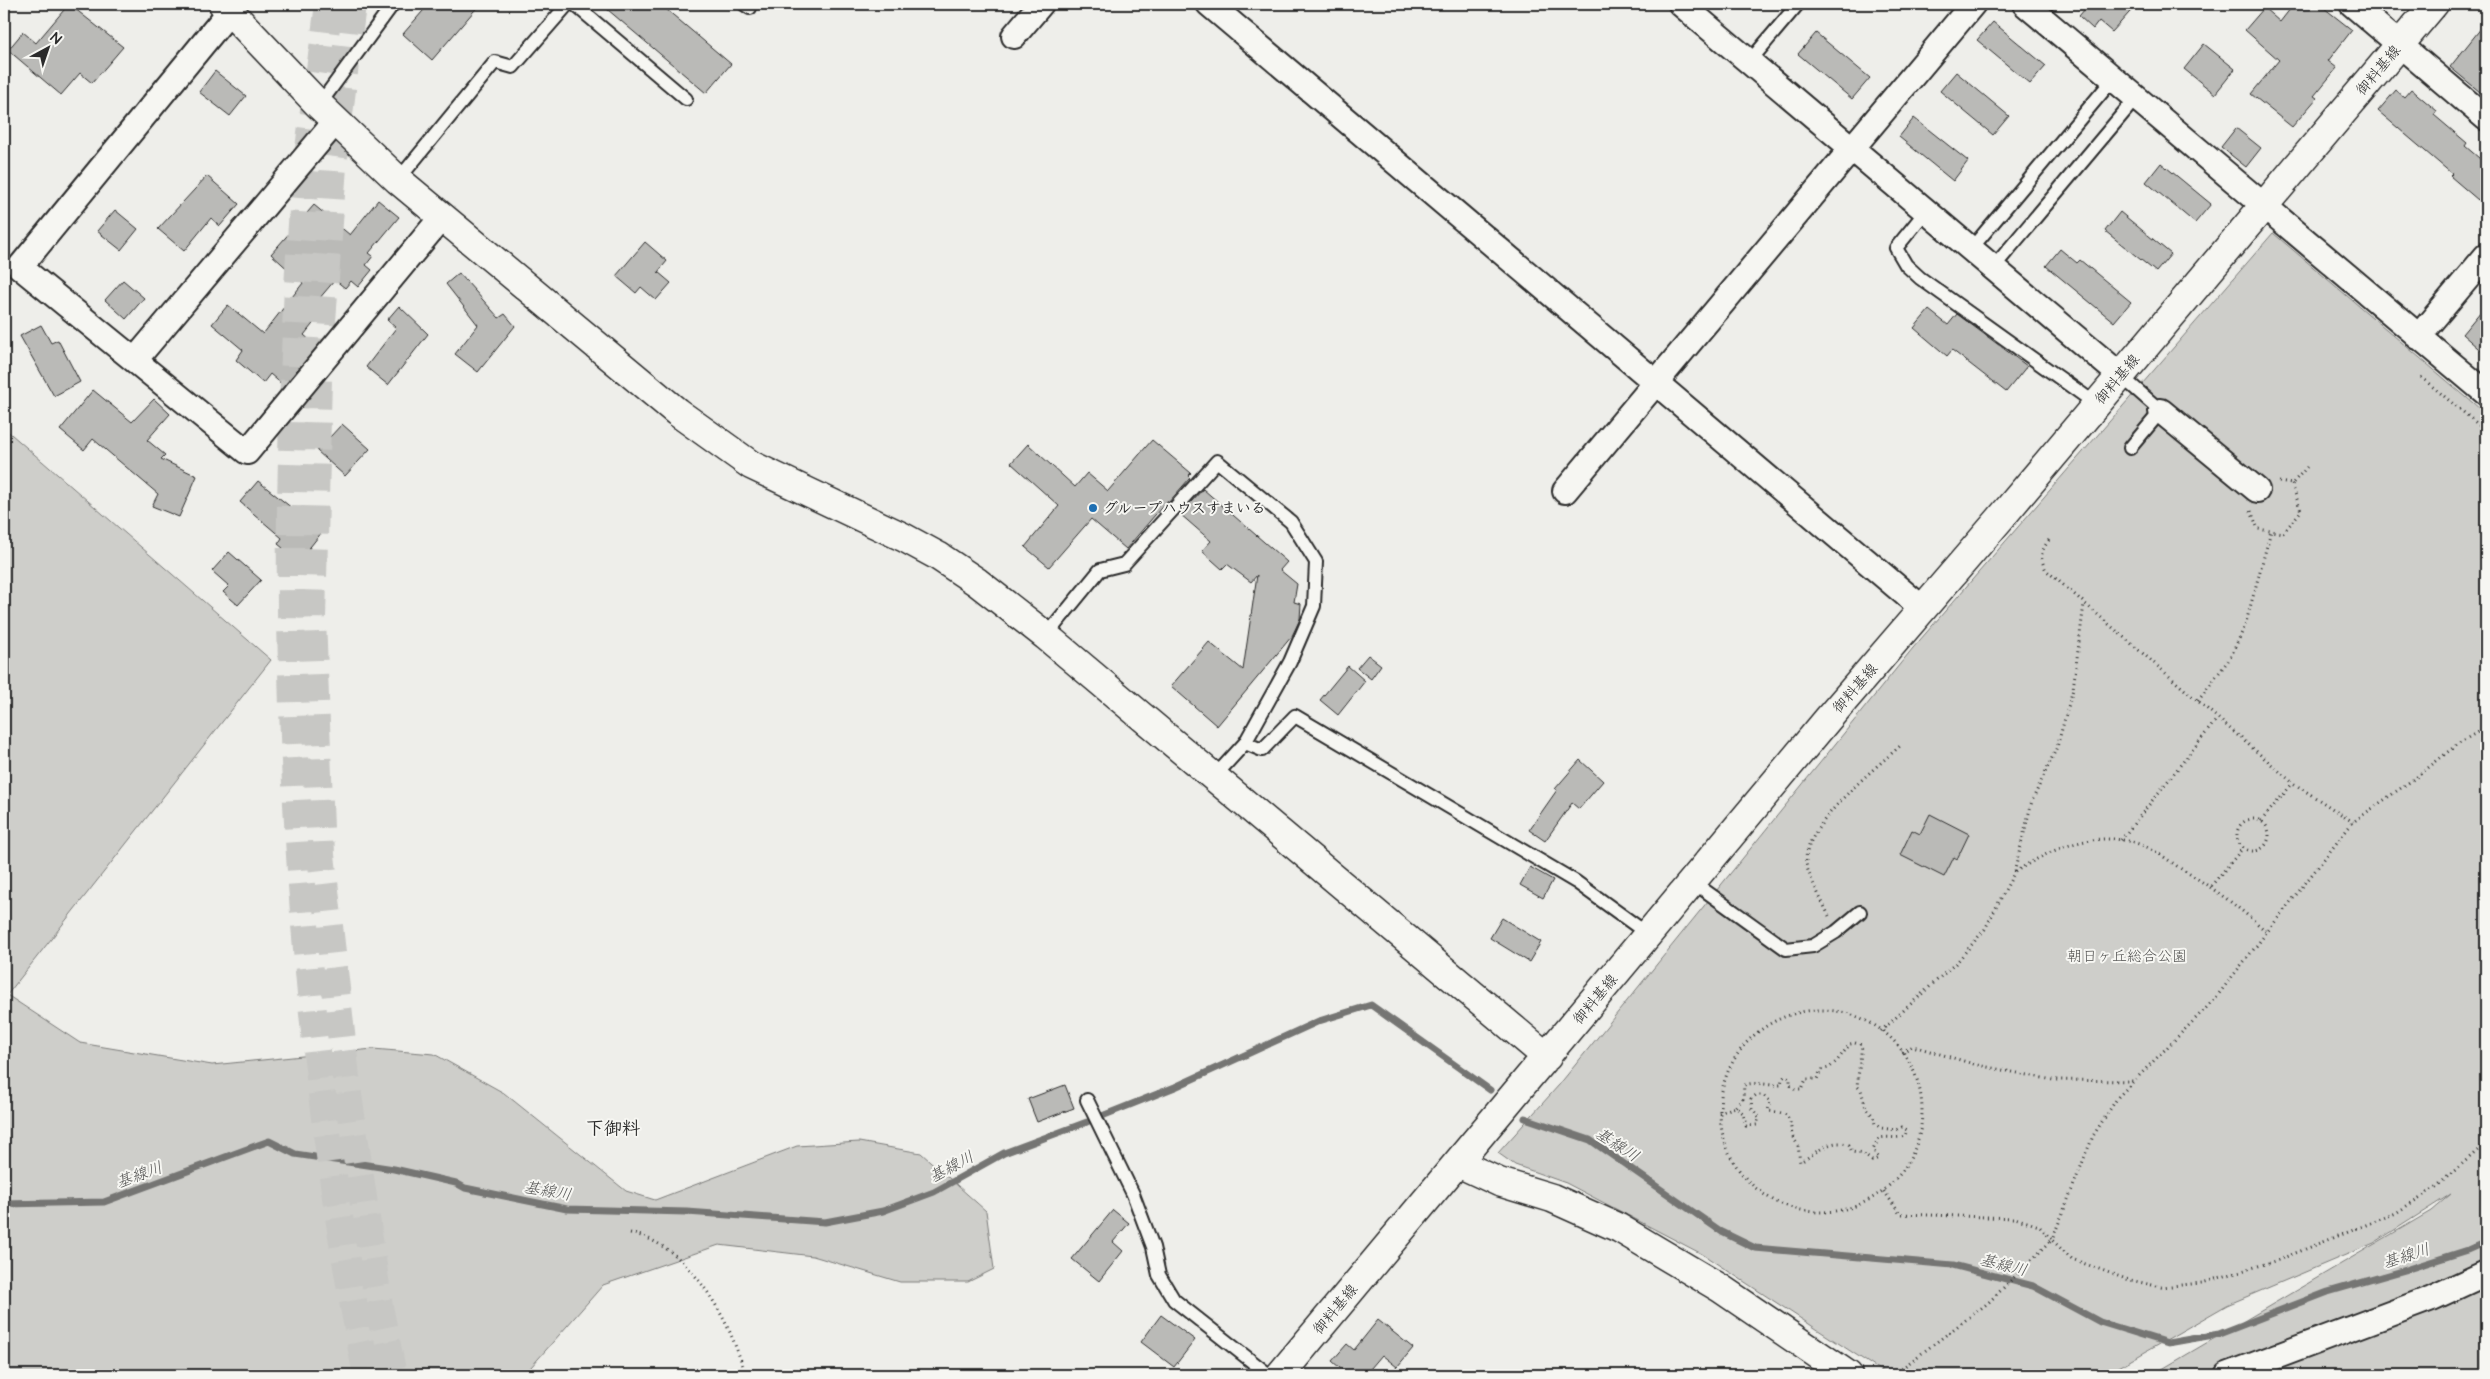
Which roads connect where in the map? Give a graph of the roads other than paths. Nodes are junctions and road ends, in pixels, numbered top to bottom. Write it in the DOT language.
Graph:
graph roads {
  1 [pos="393,4"];
  2 [pos="568,4"];
  3 [pos="574,4"];
  4 [pos="1041,4"];
  5 [pos="1209,4"];
  6 [pos="1681,4"];
  7 [pos="1798,4"];
  8 [pos="1973,4"];
  9 [pos="2025,4"];
  10 [pos="2352,4"];
  11 [pos="2434,4"];
  12 [pos="226,7"];
  13 [pos="1014,36"];
  14 [pos="2399,45"];
  15 [pos="1749,62"];
  16 [pos="2114,78"];
  17 [pos="2136,98"];
  18 [pos="686,99"];
  19 [pos="328,113"];
  20 [pos="2486,118"];
  21 [pos="1852,149"];
  22 [pos="398,180"];
  23 [pos="2264,206"];
  24 [pos="1926,212"];
  25 [pos="442,217"];
  26 [pos="1971,249"];
  27 [pos="2486,256"];
  28 [pos="1993,268"];
  29 [pos="2418,337"];
  30 [pos="134,360"];
  31 [pos="2120,375"];
  32 [pos="1656,383"];
  33 [pos="2486,393"];
  34 [pos="2096,404"];
  35 [pos="2161,411"];
  36 [pos="2130,448"];
  37 [pos="2257,490"];
  38 [pos="1566,491"];
  39 [pos="1923,610"];
  40 [pos="1046,636"];
  41 [pos="1245,743"];
  42 [pos="1214,777"];
  43 [pos="1692,882"];
  44 [pos="1860,912"];
  45 [pos="1649,935"];
  46 [pos="1547,1057"];
  47 [pos="1087,1100"];
  48 [pos="1458,1163"];
  49 [pos="2486,1273"];
  50 [pos="1269,1375"];
  51 [pos="1280,1375"];
  52 [pos="1848,1375"];
  53 [pos="2227,1375"];
  1 -- 19 [label="lane"];
  2 -- 22 [label="lane"];
  3 -- 18 [label="lane"];
  4 -- 13 [label="street"];
  5 -- 32 [label="street"];
  6 -- 15 [label="street"];
  7 -- 15 [label="lane"];
  8 -- 21 [label="street"];
  9 -- 16 [label="street"];
  10 -- 14 [label="street"];
  11 -- 14 [label="street, 御料基線"];
  12 -- 19 [label="street"];
  12 -- 30 [label="street"];
  14 -- 20 [label="street"];
  14 -- 23 [label="street, 御料基線"];
  15 -- 21 [label="street"];
  16 -- 17 [label="street"];
  16 -- 26 [label="lane"];
  17 -- 23 [label="street"];
  17 -- 28 [label="lane"];
  19 -- 22 [label="street"];
  19 -- 30 [label="street"];
  21 -- 24 [label="street"];
  21 -- 32 [label="street"];
  22 -- 25 [label="street"];
  23 -- 29 [label="street"];
  23 -- 31 [label="street, 御料基線"];
  24 -- 26 [label="street"];
  24 -- 34 [label="lane"];
  25 -- 30 [label="street"];
  25 -- 40 [label="street"];
  26 -- 28 [label="street"];
  27 -- 29 [label="street"];
  28 -- 31 [label="street"];
  29 -- 33 [label="street"];
  31 -- 34 [label="street, 御料基線"];
  31 -- 35 [label="lane"];
  32 -- 38 [label="street"];
  32 -- 39 [label="street"];
  34 -- 39 [label="street, 御料基線"];
  35 -- 36 [label="lane"];
  35 -- 37 [label="street"];
  39 -- 43 [label="street, 御料基線"];
  40 -- 41 [label="lane"];
  40 -- 42 [label="street"];
  41 -- 42 [label="lane"];
  41 -- 45 [label="lane"];
  42 -- 46 [label="street"];
  43 -- 44 [label="lane"];
  43 -- 45 [label="street, 御料基線"];
  45 -- 46 [label="street, 御料基線"];
  46 -- 48 [label="street, 御料基線"];
  47 -- 50 [label="lane"];
  48 -- 51 [label="street, 御料基線"];
  48 -- 52 [label="street"];
  49 -- 53 [label="street"];
}
